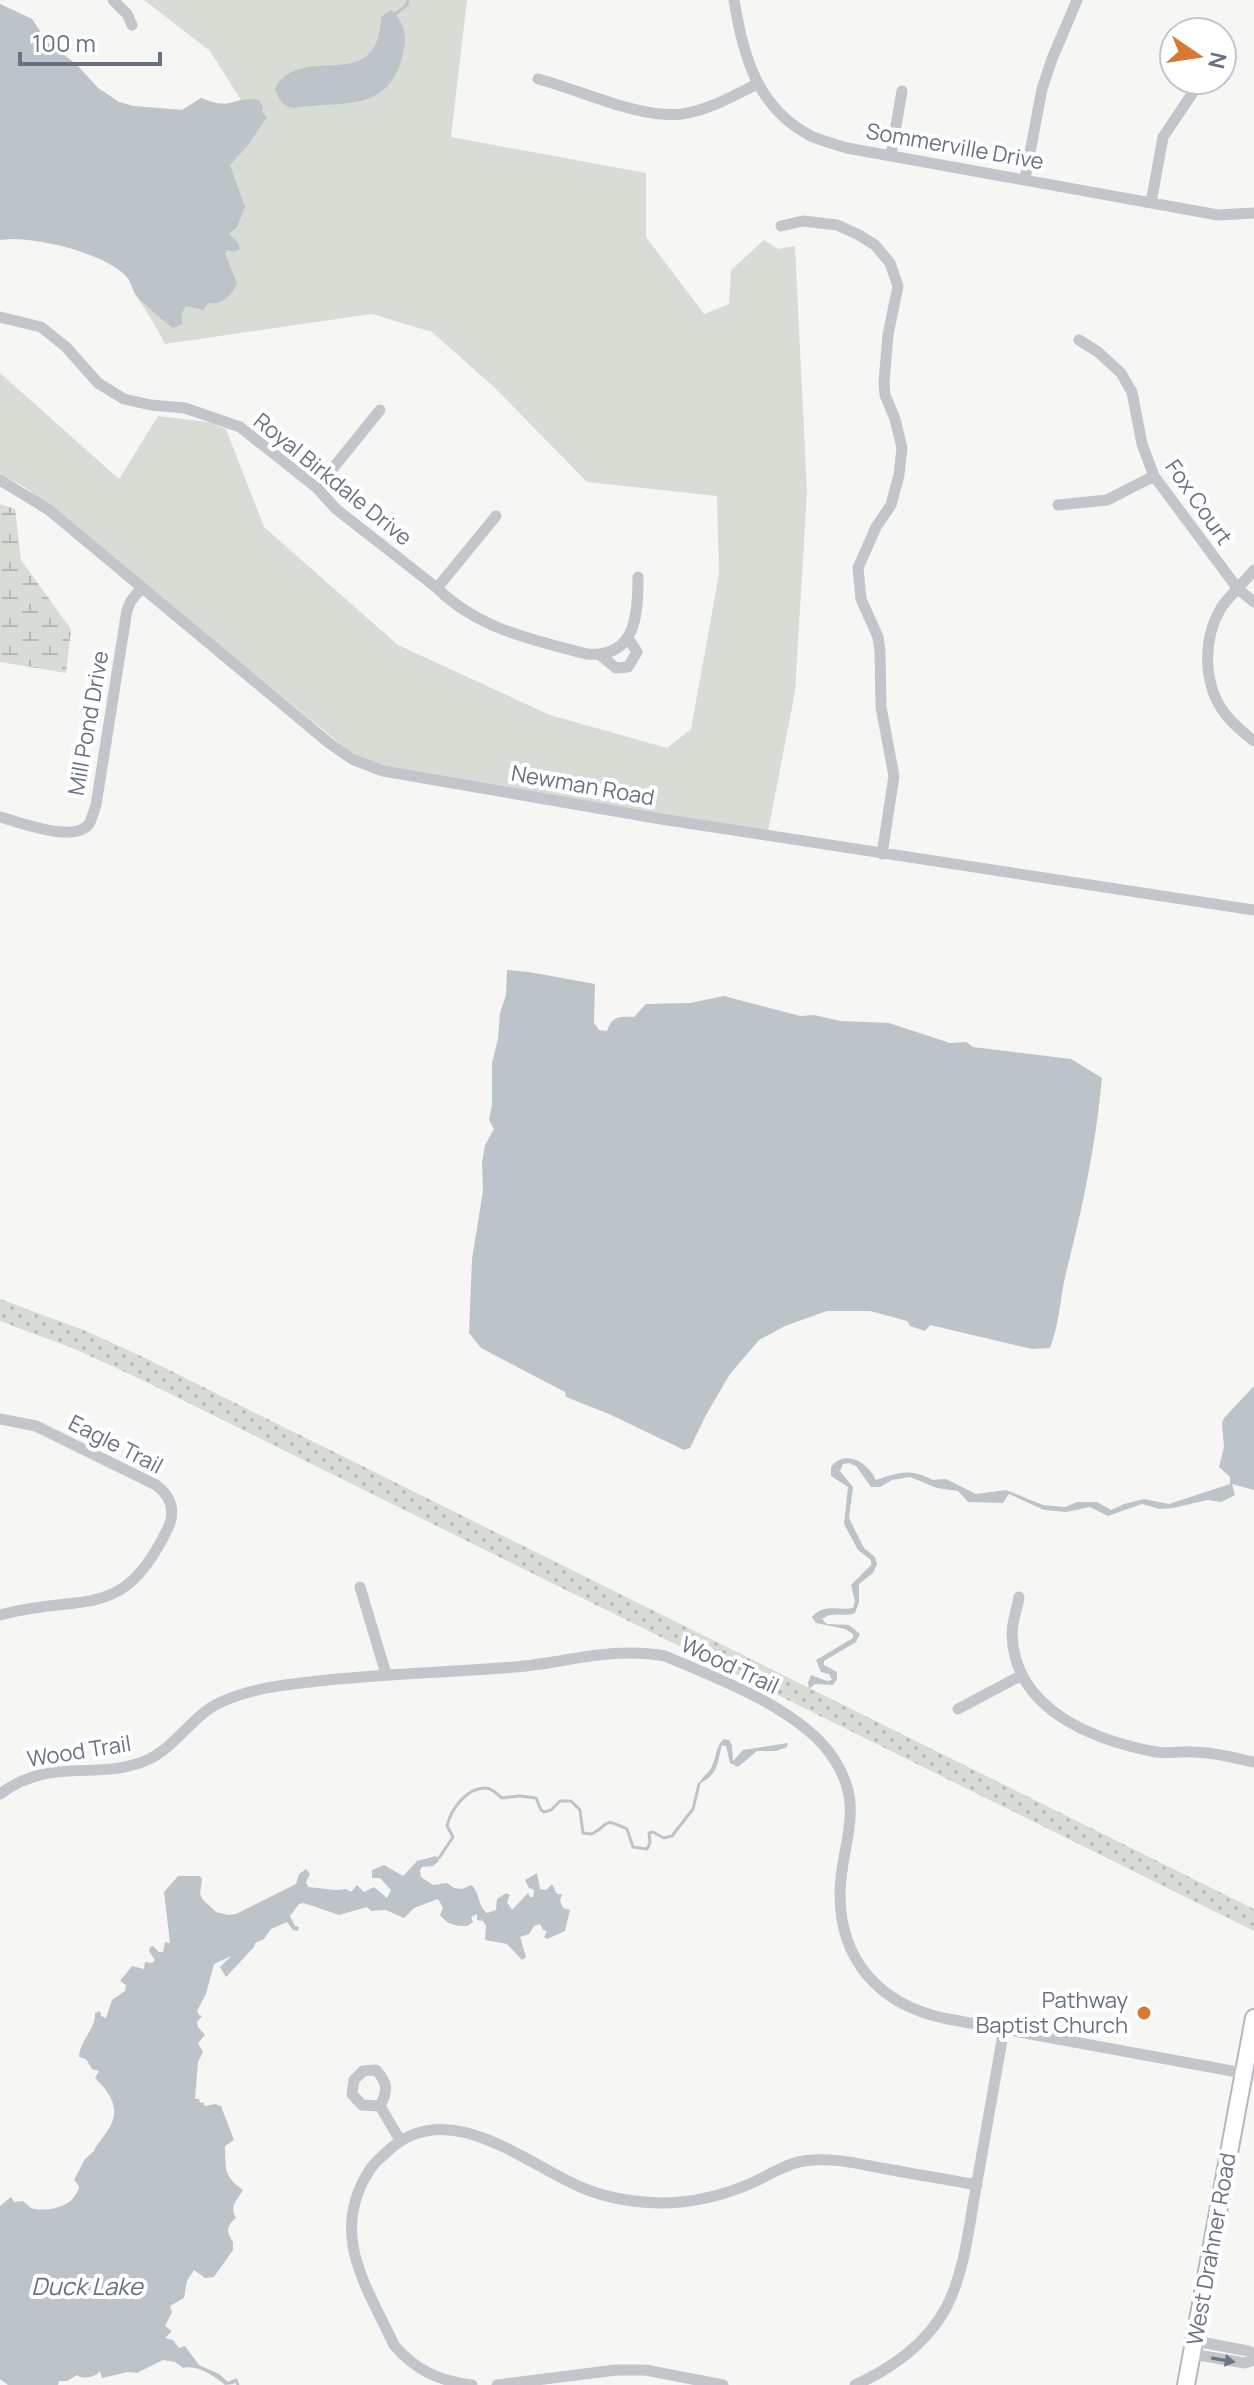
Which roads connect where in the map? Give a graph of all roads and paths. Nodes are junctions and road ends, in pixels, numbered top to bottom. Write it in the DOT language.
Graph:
graph roads {
  1 [pos="113,0"];
  2 [pos="734,0"];
  3 [pos="1077,0"];
  4 [pos="132,25"];
  5 [pos="538,79"];
  6 [pos="757,84"];
  7 [pos="902,91"];
  8 [pos="1191,96"];
  9 [pos="891,155"];
  10 [pos="1025,179"];
  11 [pos="1151,203"];
  12 [pos="1254,213"];
  13 [pos="781,226"];
  14 [pos="0,317"];
  15 [pos="1079,340"];
  16 [pos="380,410"];
  17 [pos="1154,476"];
  18 [pos="0,480"];
  19 [pos="317,488"];
  20 [pos="1058,505"];
  21 [pos="496,516"];
  22 [pos="1254,570"];
  23 [pos="638,577"];
  24 [pos="142,587"];
  25 [pos="437,588"];
  26 [pos="1238,589"];
  27 [pos="1254,602"];
  28 [pos="628,638"];
  29 [pos="600,655"];
  30 [pos="1254,741"];
  31 [pos="0,817"];
  32 [pos="882,854"];
  33 [pos="1254,910"];
  34 [pos="0,1419"];
  35 [pos="360,1587"];
  36 [pos="1019,1597"];
  37 [pos="0,1615"];
  38 [pos="386,1674"];
  39 [pos="1022,1675"];
  40 [pos="958,1709"];
  41 [pos="1254,1762"];
  42 [pos="0,1794"];
  43 [pos="1254,2018"];
  44 [pos="1004,2029"];
  45 [pos="1243,2073"];
  46 [pos="380,2106"];
  47 [pos="400,2140"];
  48 [pos="977,2185"];
  49 [pos="1193,2348"];
  50 [pos="1254,2357"];
  51 [pos="472,2385"];
  52 [pos="497,2385"];
  53 [pos="723,2385"];
  54 [pos="857,2385"];
  55 [pos="1186,2385"];
  1 -- 4 [label="street"];
  2 -- 6 [label="street, Sommerville Drive"];
  3 -- 10 [label="street"];
  5 -- 6 [label="street"];
  6 -- 9 [label="street, Sommerville Drive"];
  7 -- 9 [label="street"];
  8 -- 11 [label="street"];
  9 -- 10 [label="street, Sommerville Drive"];
  10 -- 11 [label="street, Sommerville Drive"];
  11 -- 12 [label="street, Sommerville Drive"];
  13 -- 32 [label="street"];
  14 -- 19 [label="street, Royal Birkdale Drive"];
  15 -- 17 [label="street, Fox Court"];
  16 -- 19 [label="street"];
  17 -- 20 [label="street"];
  17 -- 26 [label="street, Fox Court"];
  18 -- 24 [label="street, Newman Road"];
  19 -- 25 [label="street, Royal Birkdale Drive"];
  21 -- 25 [label="street"];
  22 -- 26 [label="street"];
  23 -- 28 [label="street, Royal Birkdale Drive"];
  24 -- 31 [label="street, Mill Pond Drive"];
  24 -- 32 [label="street, Newman Road"];
  25 -- 29 [label="street, Royal Birkdale Drive"];
  26 -- 27 [label="street, Fox Court"];
  26 -- 30 [label="street"];
  28 -- 29 [label="street"];
  28 -- 29 [label="street, Royal Birkdale Drive"];
  32 -- 33 [label="street, Newman Road"];
  34 -- 37 [label="street, Eagle Trail"];
  35 -- 38 [label="street"];
  36 -- 39 [label="street"];
  38 -- 42 [label="street, Wood Trail"];
  38 -- 44 [label="street, Wood Trail"];
  39 -- 40 [label="street"];
  39 -- 41 [label="street"];
  43 -- 45 [label="street, West Drahner Road"];
  44 -- 45 [label="street, Wood Trail"];
  44 -- 48 [label="street"];
  45 -- 49 [label="street, West Drahner Road"];
  46 -- 47 [label="street"];
  47 -- 48 [label="street"];
  47 -- 51 [label="street"];
  48 -- 54 [label="street"];
  49 -- 50 [label="street"];
  49 -- 55 [label="street, West Drahner Road"];
  52 -- 53 [label="street"];
}
